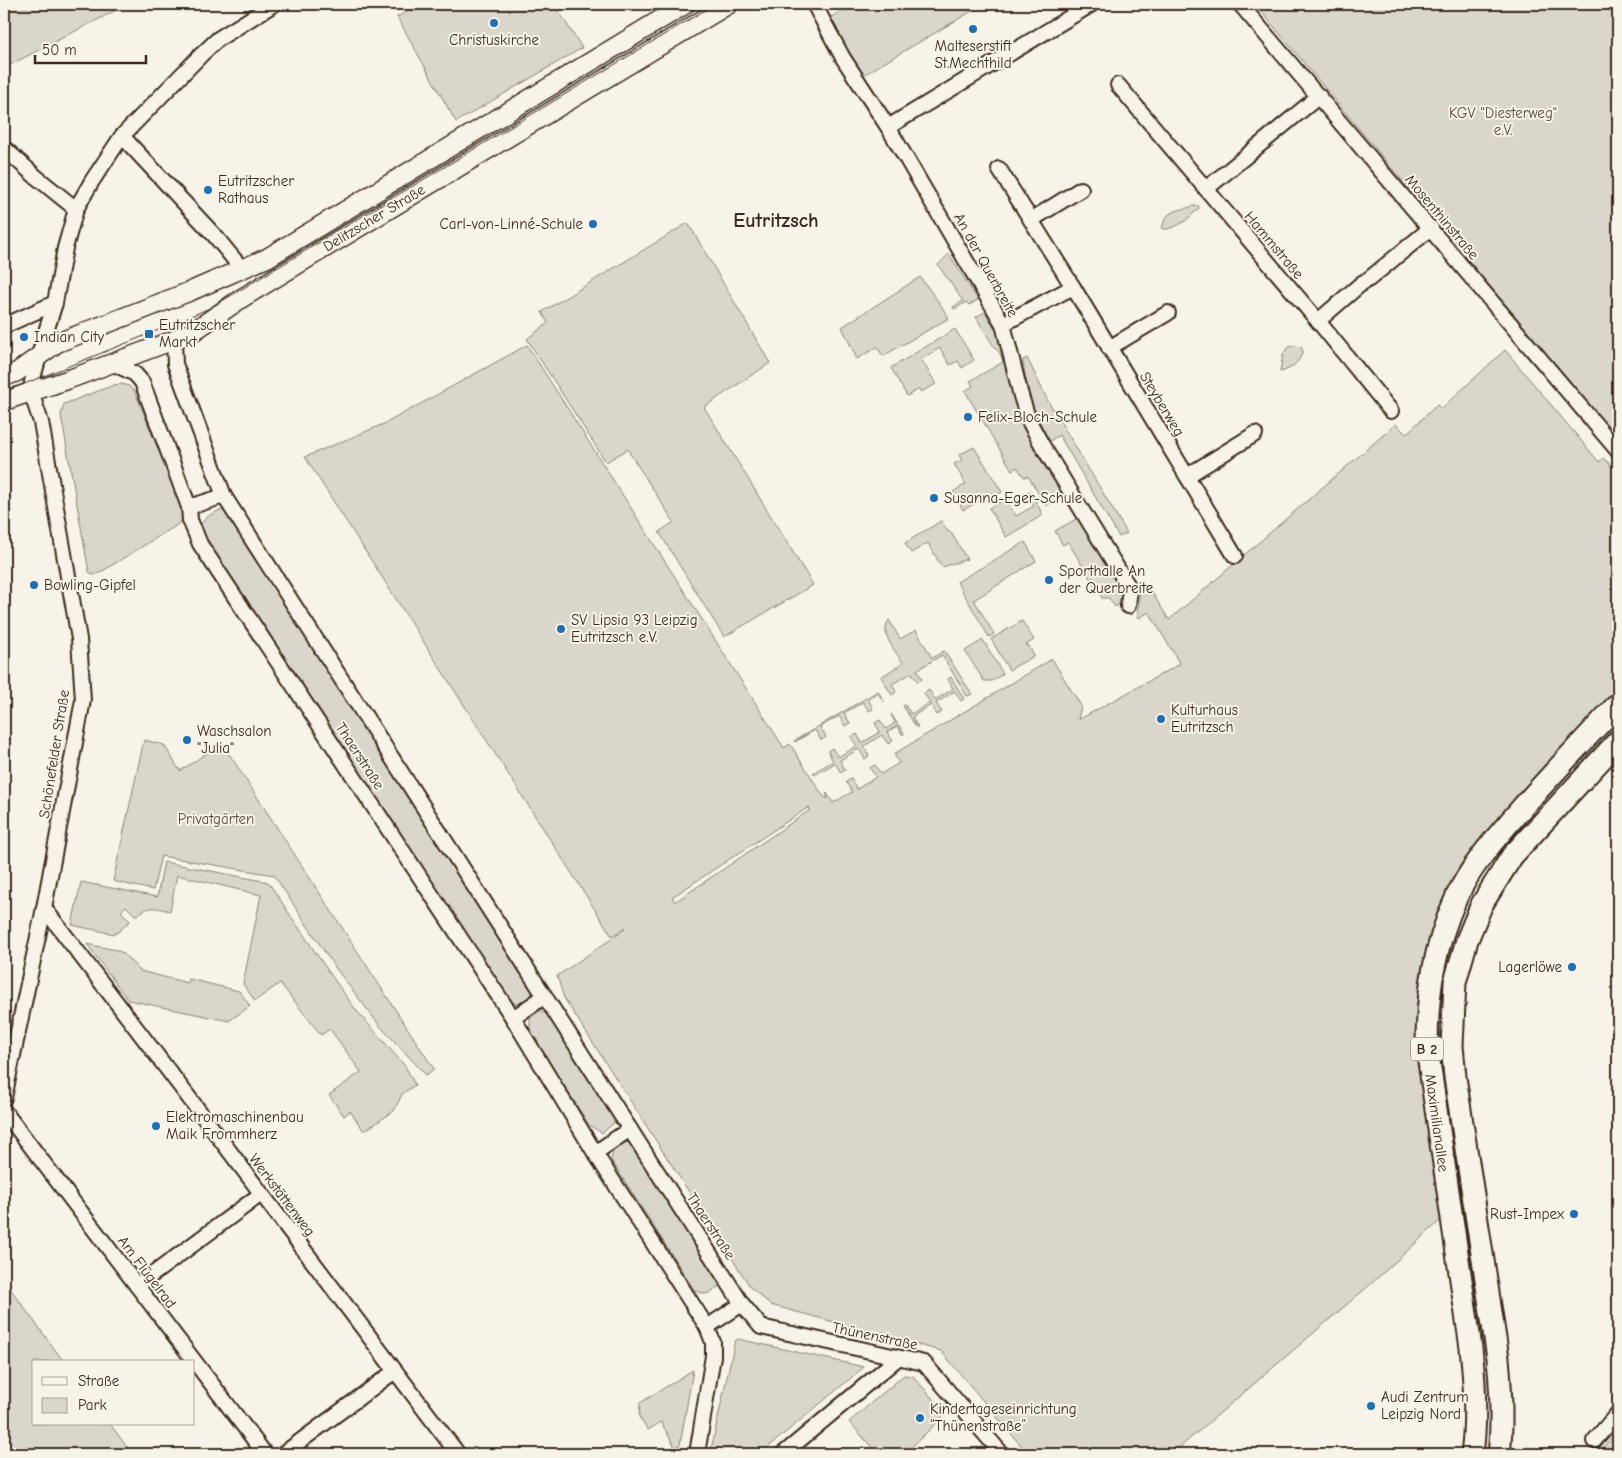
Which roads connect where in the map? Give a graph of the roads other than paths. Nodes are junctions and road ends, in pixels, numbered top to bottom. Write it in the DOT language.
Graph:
graph roads {
  1 [pos="274,4"];
  2 [pos="686,4"];
  3 [pos="729,4"];
  4 [pos="814,4"];
  5 [pos="1092,4"];
  6 [pos="1240,4"];
  7 [pos="1118,85"];
  8 [pos="1319,96"];
  9 [pos="888,126"];
  10 [pos="122,136"];
  11 [pos="4,148"];
  12 [pos="999,169"];
  13 [pos="1081,189"];
  14 [pos="1206,189"];
  15 [pos="76,209"];
  16 [pos="1031,220"];
  17 [pos="1431,228"];
  18 [pos="242,269"];
  19 [pos="1073,287"];
  20 [pos="55,304"];
  21 [pos="1168,313"];
  22 [pos="1318,321"];
  23 [pos="1002,324"];
  24 [pos="4,326"];
  25 [pos="174,340"];
  26 [pos="1109,348"];
  27 [pos="40,355"];
  28 [pos="112,363"];
  29 [pos="4,377"];
  30 [pos="31,392"];
  31 [pos="4,401"];
  32 [pos="1391,411"];
  33 [pos="1255,434"];
  34 [pos="1618,451"];
  35 [pos="1187,476"];
  36 [pos="224,496"];
  37 [pos="189,507"];
  38 [pos="1235,556"];
  39 [pos="1128,606"];
  40 [pos="1618,704"];
  41 [pos="1618,741"];
  42 [pos="44,908"];
  43 [pos="545,996"];
  44 [pos="513,1018"];
  45 [pos="4,1098"];
  46 [pos="4,1111"];
  47 [pos="630,1129"];
  48 [pos="595,1153"];
  49 [pos="260,1194"];
  50 [pos="137,1286"];
  51 [pos="742,1304"];
  52 [pos="707,1327"];
  53 [pos="898,1358"];
  54 [pos="193,1360"];
  55 [pos="195,1362"];
  56 [pos="395,1371"];
  57 [pos="1618,1413"];
  58 [pos="1594,1441"];
  59 [pos="265,1454"];
  60 [pos="283,1454"];
  61 [pos="458,1454"];
  62 [pos="697,1454"];
  63 [pos="783,1454"];
  64 [pos="1002,1454"];
  65 [pos="1472,1454"];
  66 [pos="1499,1454"];
  1 -- 10 [label="street"];
  2 -- 18 [label="main road, Delitzscher Straße"];
  3 -- 25 [label="main road, Delitzscher Straße"];
  4 -- 9 [label="street, An der Querbreite"];
  5 -- 9 [label="street"];
  6 -- 8 [label="street, Mosenthinstraße"];
  7 -- 14 [label="street, Hammstraße"];
  8 -- 14 [label="street"];
  8 -- 17 [label="street, Mosenthinstraße"];
  9 -- 23 [label="street, An der Querbreite"];
  10 -- 15 [label="street"];
  10 -- 18 [label="street"];
  11 -- 15 [label="street"];
  12 -- 16 [label="street, Steyberweg"];
  13 -- 16 [label="street"];
  14 -- 22 [label="street, Hammstraße"];
  15 -- 20 [label="street"];
  16 -- 19 [label="street, Steyberweg"];
  17 -- 22 [label="street"];
  17 -- 34 [label="street, Mosenthinstraße"];
  18 -- 27 [label="main road, Delitzscher Straße"];
  19 -- 23 [label="street"];
  19 -- 26 [label="street, Steyberweg"];
  20 -- 24 [label="street"];
  20 -- 27 [label="street"];
  21 -- 26 [label="street"];
  22 -- 32 [label="street, Hammstraße"];
  23 -- 39 [label="street, An der Querbreite"];
  25 -- 28 [label="main road, Delitzscher Straße"];
  25 -- 36 [label="street, Thaerstraße"];
  26 -- 35 [label="street, Steyberweg"];
  27 -- 29 [label="main road, Delitzscher Straße"];
  27 -- 30 [label="street"];
  28 -- 30 [label="main road, Delitzscher Straße"];
  28 -- 37 [label="street, Thaerstraße"];
  30 -- 31 [label="main road, Delitzscher Straße"];
  30 -- 42 [label="street, Schönefelder Straße"];
  33 -- 35 [label="street"];
  35 -- 38 [label="street, Steyberweg"];
  36 -- 37 [label="street"];
  36 -- 43 [label="street, Thaerstraße"];
  37 -- 44 [label="street, Thaerstraße"];
  40 -- 65 [label="highway, Maximilianallee / B 2"];
  41 -- 66 [label="highway, Maximilianallee / B 2"];
  42 -- 45 [label="street, Schönefelder Straße"];
  42 -- 49 [label="street, Werkstättenweg"];
  43 -- 44 [label="street"];
  43 -- 47 [label="street, Thaerstraße"];
  44 -- 48 [label="street, Thaerstraße"];
  46 -- 50 [label="street, Am Flügelrad"];
  47 -- 48 [label="street"];
  47 -- 51 [label="street, Thaerstraße"];
  48 -- 52 [label="street, Thaerstraße"];
  49 -- 50 [label="street"];
  49 -- 56 [label="street, Werkstättenweg"];
  50 -- 54 [label="street, Am Flügelrad"];
  51 -- 52 [label="street"];
  51 -- 53 [label="street, Thünenstraße"];
  52 -- 62 [label="street, Thaerstraße"];
  53 -- 63 [label="street"];
  53 -- 64 [label="street, Thünenstraße"];
  55 -- 59 [label="street, Am Flügelrad"];
  56 -- 60 [label="street"];
  56 -- 61 [label="street, Werkstättenweg"];
  57 -- 58 [label="street"];
}
